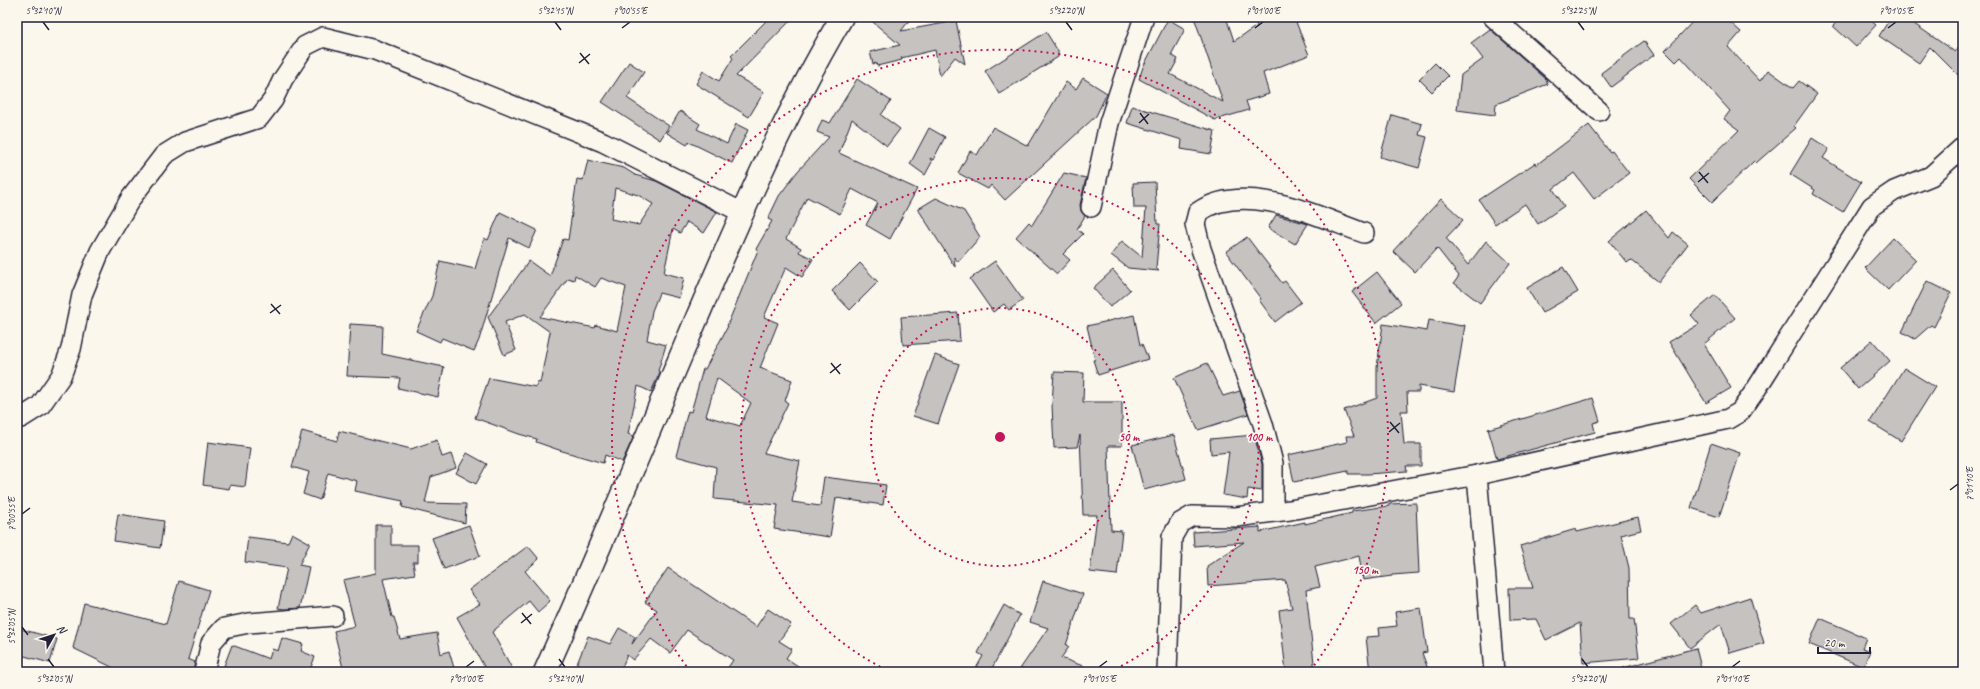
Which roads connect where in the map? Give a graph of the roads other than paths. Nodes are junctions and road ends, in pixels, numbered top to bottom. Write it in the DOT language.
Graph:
graph roads {
  1 [pos="842,17"];
  2 [pos="1144,17"];
  3 [pos="1493,17"];
  4 [pos="1600,111"];
  5 [pos="1963,147"];
  6 [pos="1091,207"];
  7 [pos="743,213"];
  8 [pos="1364,233"];
  9 [pos="17,418"];
  10 [pos="1477,475"];
  11 [pos="1273,512"];
  12 [pos="333,616"];
  13 [pos="204,672"];
  14 [pos="545,672"];
  15 [pos="1167,672"];
  16 [pos="1494,672"];
  1 -- 7 [label="street"];
  2 -- 6 [label="street"];
  3 -- 4 [label="street"];
  5 -- 10 [label="street"];
  7 -- 9 [label="street"];
  7 -- 14 [label="street"];
  8 -- 11 [label="street"];
  10 -- 11 [label="street"];
  10 -- 16 [label="street"];
  11 -- 15 [label="street"];
  12 -- 13 [label="street"];
}
